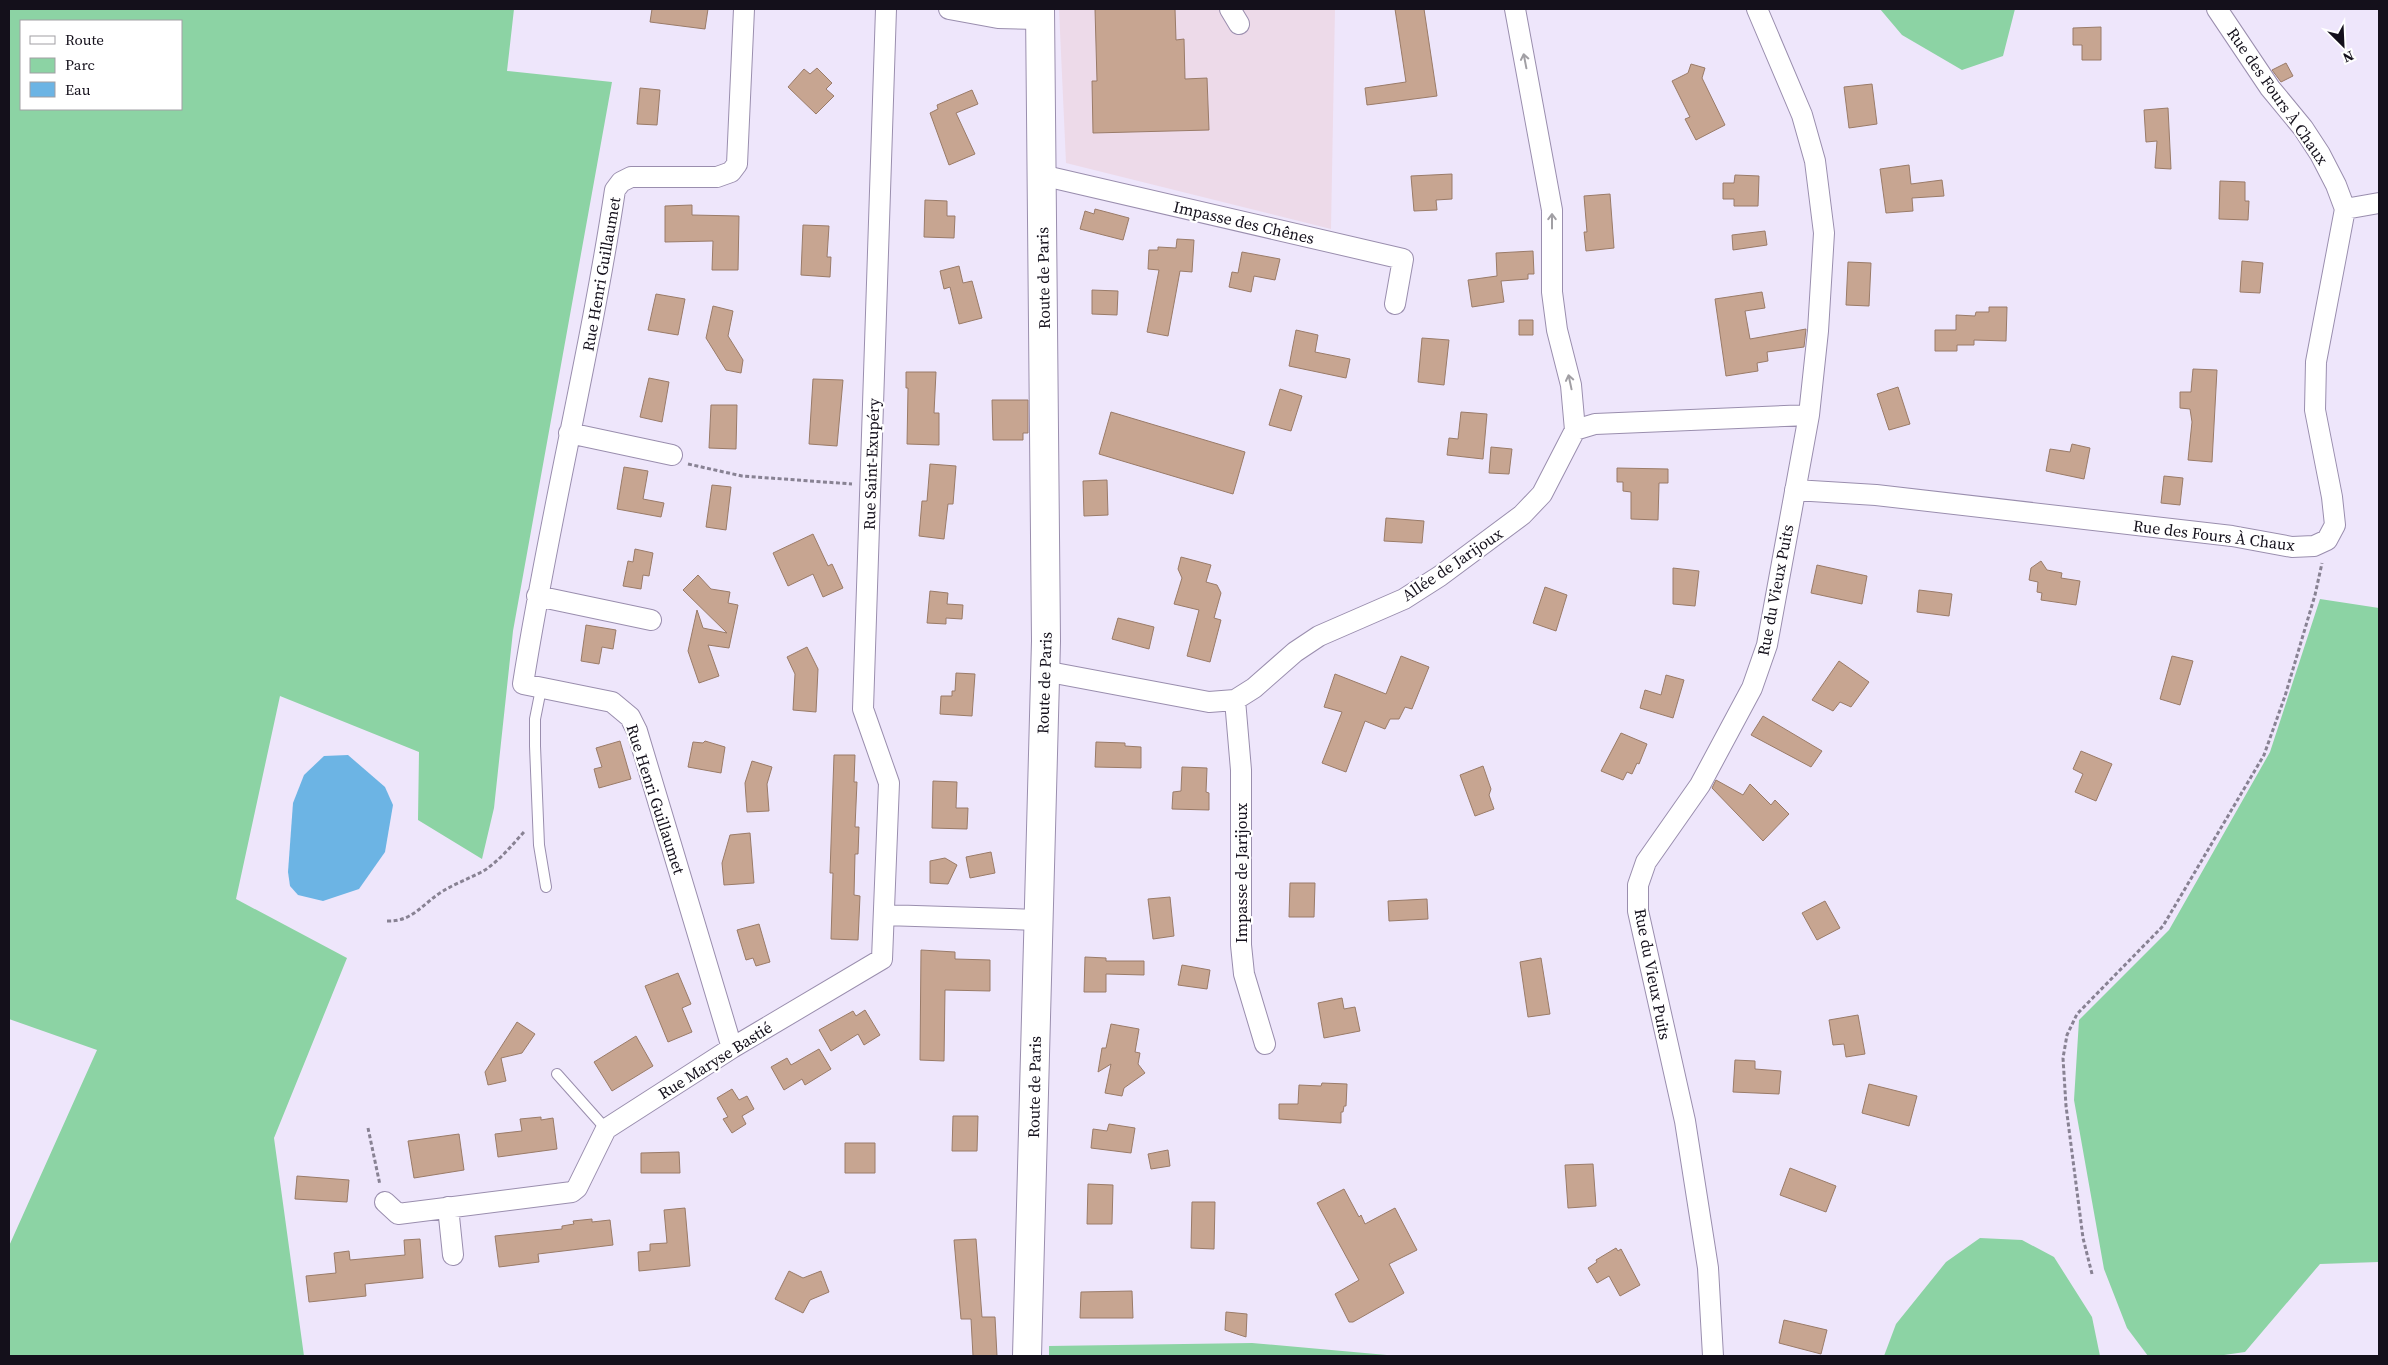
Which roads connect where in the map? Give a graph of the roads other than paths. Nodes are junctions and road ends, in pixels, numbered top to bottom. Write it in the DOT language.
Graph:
graph roads {
  1 [pos="744,9"];
  2 [pos="886,9"];
  3 [pos="948,9"];
  4 [pos="1515,9"];
  5 [pos="1757,9"];
  6 [pos="2217,9"];
  7 [pos="1040,14"];
  8 [pos="1041,175"];
  9 [pos="2379,203"];
  10 [pos="2345,210"];
  11 [pos="1395,304"];
  12 [pos="1809,415"];
  13 [pos="1575,430"];
  14 [pos="570,433"];
  15 [pos="672,456"];
  16 [pos="1795,490"];
  17 [pos="537,596"];
  18 [pos="651,620"];
  19 [pos="1044,671"];
  20 [pos="541,689"];
  21 [pos="1235,700"];
  22 [pos="546,887"];
  23 [pos="884,915"];
  24 [pos="1038,920"];
  25 [pos="1265,1044"];
  26 [pos="732,1048"];
  27 [pos="557,1074"];
  28 [pos="606,1129"];
  29 [pos="385,1202"];
  30 [pos="448,1207"];
  31 [pos="452,1256"];
  32 [pos="1027,1356"];
  33 [pos="1713,1356"];
  1 -- 14 [label="street, Rue Henri Guillaumet"];
  2 -- 23 [label="street, Rue Saint-Exupéry"];
  3 -- 7 [label="street"];
  13 -- 4 [label="street, one-way"];
  5 -- 12 [label="street, Rue du Vieux Puits"];
  6 -- 10 [label="street, Rue des Fours À Chaux"];
  7 -- 8 [label="main road, Route de Paris"];
  8 -- 11 [label="street, Impasse des Chênes"];
  8 -- 19 [label="main road, Route de Paris"];
  9 -- 10 [label="street"];
  10 -- 16 [label="street, Rue des Fours À Chaux"];
  12 -- 13 [label="street"];
  12 -- 16 [label="street, Rue du Vieux Puits"];
  13 -- 21 [label="street, Allée de Jarijoux"];
  14 -- 15 [label="street"];
  14 -- 17 [label="street, Rue Henri Guillaumet"];
  16 -- 33 [label="street, Rue du Vieux Puits"];
  17 -- 18 [label="street"];
  17 -- 20 [label="street, Rue Henri Guillaumet"];
  19 -- 21 [label="street, Allée de Jarijoux"];
  19 -- 24 [label="main road, Route de Paris"];
  20 -- 22 [label="lane"];
  20 -- 26 [label="street, Rue Henri Guillaumet"];
  21 -- 25 [label="street, Impasse de Jarijoux"];
  23 -- 24 [label="street"];
  23 -- 26 [label="street, Rue Maryse Bastié"];
  24 -- 32 [label="main road, Route de Paris"];
  26 -- 28 [label="street, Rue Maryse Bastié"];
  27 -- 28 [label="lane"];
  28 -- 30 [label="street"];
  29 -- 30 [label="street"];
  30 -- 31 [label="street"];
}
